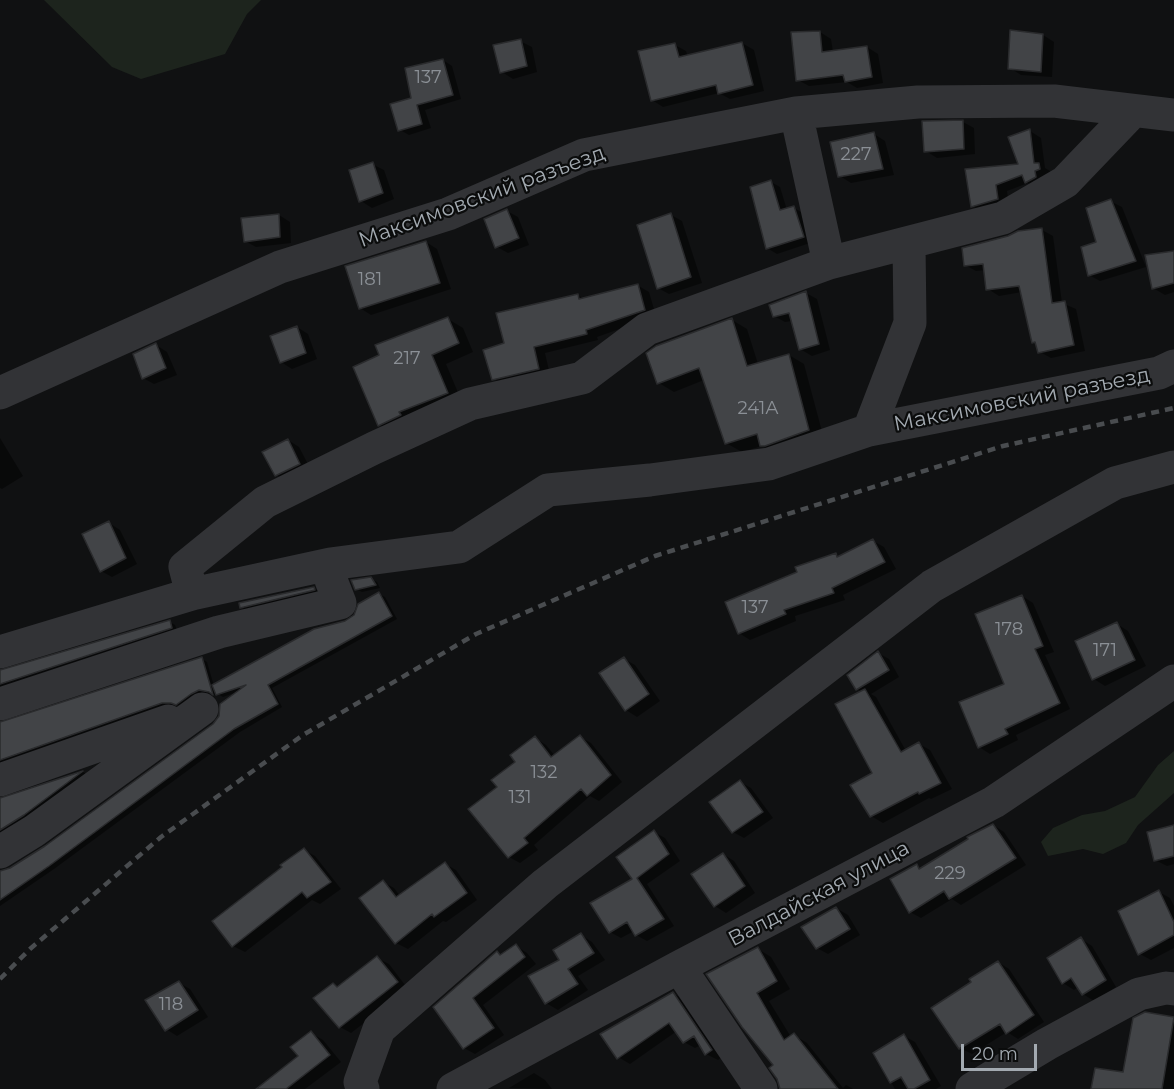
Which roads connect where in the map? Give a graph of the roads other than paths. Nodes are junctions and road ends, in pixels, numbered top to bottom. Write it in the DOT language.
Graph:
graph roads {
  1 [pos="1133,111"];
  2 [pos="796,113"];
  3 [pos="1174,115"];
  4 [pos="909,244"];
  5 [pos="829,263"];
  6 [pos="1174,366"];
  7 [pos="0,393"];
  8 [pos="869,430"];
  9 [pos="1174,467"];
  10 [pos="331,580"];
  11 [pos="192,594"];
  12 [pos="0,652"];
  13 [pos="1174,681"];
  14 [pos="0,704"];
  15 [pos="0,780"];
  16 [pos="0,852"];
  17 [pos="680,967"];
  18 [pos="1174,990"];
  19 [pos="363,1089"];
  20 [pos="453,1089"];
  21 [pos="761,1089"];
  22 [pos="972,1089"];
  1 -- 2 [label="street, Максимовский разъезд"];
  1 -- 3 [label="street, Максимовский разъезд"];
  1 -- 4 [label="street"];
  2 -- 5 [label="street"];
  2 -- 7 [label="street, Максимовский разъезд"];
  4 -- 5 [label="street"];
  4 -- 8 [label="street, Максимовский разъезд"];
  5 -- 11 [label="street"];
  6 -- 8 [label="street, Максимовский разъезд"];
  8 -- 11 [label="street, Максимовский разъезд"];
  9 -- 19 [label="street"];
  10 -- 14 [label="street"];
  11 -- 12 [label="street, Максимовский разъезд"];
  13 -- 17 [label="street, Валдайская улица"];
  15 -- 16 [label="street"];
  17 -- 20 [label="street, Валдайская улица"];
  17 -- 21 [label="street"];
  18 -- 22 [label="street"];
}
